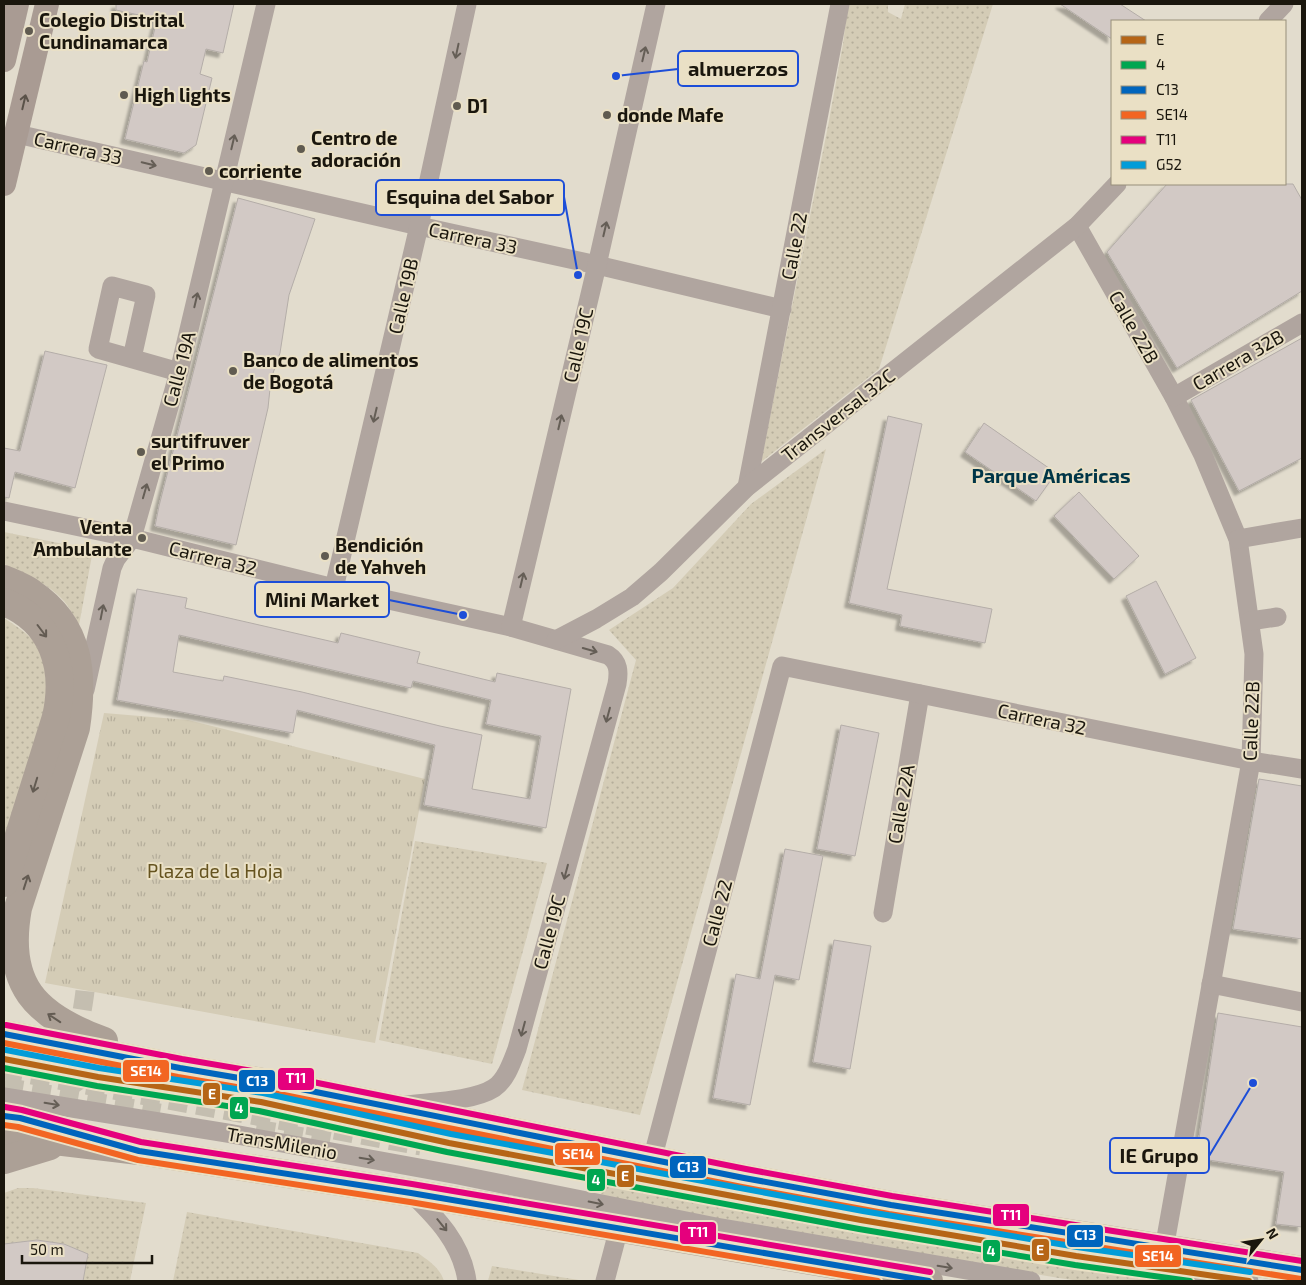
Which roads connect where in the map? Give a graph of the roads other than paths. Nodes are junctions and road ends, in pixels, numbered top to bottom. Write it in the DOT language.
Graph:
graph roads {
  1 [pos="17,4"];
  2 [pos="47,4"];
  3 [pos="266,4"];
  4 [pos="468,4"];
  5 [pos="656,4"];
  6 [pos="840,4"];
  7 [pos="1284,4"];
  8 [pos="1269,20"];
  9 [pos="4,60"];
  10 [pos="17,134"];
  11 [pos="224,182"];
  12 [pos="4,184"];
  13 [pos="1116,185"];
  14 [pos="419,226"];
  15 [pos="1076,226"];
  16 [pos="597,265"];
  17 [pos="782,310"];
  18 [pos="1302,323"];
  19 [pos="132,358"];
  20 [pos="179,372"];
  21 [pos="1174,397"];
  22 [pos="747,487"];
  23 [pos="4,511"];
  24 [pos="1302,528"];
  25 [pos="132,538"];
  26 [pos="1238,539"];
  27 [pos="4,579"];
  28 [pos="334,588"];
  29 [pos="4,602"];
  30 [pos="1277,617"];
  31 [pos="1250,622"];
  32 [pos="511,627"];
  33 [pos="556,640"];
  34 [pos="782,666"];
  35 [pos="618,668"];
  36 [pos="920,694"];
  37 [pos="76,728"];
  38 [pos="1251,761"];
  39 [pos="1302,769"];
  40 [pos="4,883"];
  41 [pos="883,913"];
  42 [pos="1211,984"];
  43 [pos="1302,1002"];
  44 [pos="4,1034"];
  45 [pos="4,1059"];
  46 [pos="180,1068"];
  47 [pos="4,1097"];
  48 [pos="391,1107"];
  49 [pos="4,1116"];
  50 [pos="4,1135"];
  51 [pos="64,1142"];
  52 [pos="140,1151"];
  53 [pos="4,1160"];
  54 [pos="652,1160"];
  55 [pos="567,1165"];
  56 [pos="411,1193"];
  57 [pos="558,1195"];
  58 [pos="619,1228"];
  59 [pos="1164,1249"];
  60 [pos="1302,1270"];
  61 [pos="468,1281"];
  62 [pos="605,1281"];
  63 [pos="929,1281"];
  64 [pos="1031,1281"];
  65 [pos="1249,1281"];
  1 -- 9 [label="main road"];
  10 -- 2 [label="main road, one-way"];
  11 -- 3 [label="street, Calle 19A, one-way"];
  4 -- 14 [label="street, Calle 19B, one-way"];
  16 -- 5 [label="street, Calle 19C, one-way"];
  6 -- 17 [label="street, Calle 22"];
  7 -- 8 [label="street"];
  10 -- 11 [label="street, Carrera 33, one-way"];
  10 -- 12 [label="main road"];
  11 -- 14 [label="street, Carrera 33"];
  20 -- 11 [label="street, Calle 19A, one-way"];
  13 -- 15 [label="street, Transversal 32C"];
  14 -- 16 [label="street, Carrera 33"];
  14 -- 28 [label="street, Calle 19B, one-way"];
  15 -- 21 [label="street, Calle 22B"];
  15 -- 22 [label="street, Transversal 32C"];
  16 -- 17 [label="street, Carrera 33"];
  32 -- 16 [label="street, Calle 19C, one-way"];
  17 -- 22 [label="street, Calle 22"];
  18 -- 21 [label="street, Carrera 32B"];
  19 -- 20 [label="street"];
  25 -- 20 [label="street, Calle 19A, one-way"];
  21 -- 26 [label="street, Calle 22B"];
  22 -- 33 [label="street, Transversal 32C"];
  23 -- 25 [label="street, Carrera 32"];
  24 -- 26 [label="street"];
  25 -- 28 [label="street, Carrera 32"];
  37 -- 25 [label="street, Calle 19A, one-way"];
  26 -- 31 [label="street, Calle 22B"];
  27 -- 37 [label="highway"];
  28 -- 32 [label="street, Carrera 32"];
  29 -- 40 [label="highway, one-way"];
  30 -- 31 [label="street"];
  31 -- 38 [label="street, Calle 22B"];
  32 -- 33 [label="street, Carrera 32"];
  33 -- 35 [label="street, Carrera 32, one-way"];
  34 -- 36 [label="street, Carrera 32"];
  34 -- 54 [label="street, Calle 22"];
  35 -- 48 [label="street, Calle 19C, one-way"];
  36 -- 38 [label="street, Carrera 32"];
  36 -- 41 [label="street, Calle 22A"];
  46 -- 37 [label="highway, one-way"];
  38 -- 39 [label="street, Carrera 32"];
  38 -- 42 [label="street, Calle 22B"];
  42 -- 43 [label="street"];
  42 -- 59 [label="street, Calle 22B"];
  44 -- 46 [label="highway"];
  45 -- 55 [label="street, TransMilenio"];
  46 -- 48 [label="highway"];
  47 -- 57 [label="street, TransMilenio, one-way"];
  48 -- 54 [label="highway"];
  49 -- 52 [label="highway"];
  50 -- 51 [label="highway"];
  51 -- 52 [label="highway"];
  51 -- 53 [label="highway"];
  52 -- 56 [label="highway"];
  54 -- 59 [label="highway"];
  55 -- 57 [label="street, TransMilenio"];
  55 -- 65 [label="street, TransMilenio"];
  56 -- 58 [label="highway"];
  56 -- 61 [label="street, one-way"];
  57 -- 64 [label="street, TransMilenio, one-way"];
  58 -- 62 [label="street"];
  58 -- 63 [label="highway"];
  59 -- 60 [label="highway"];
}
